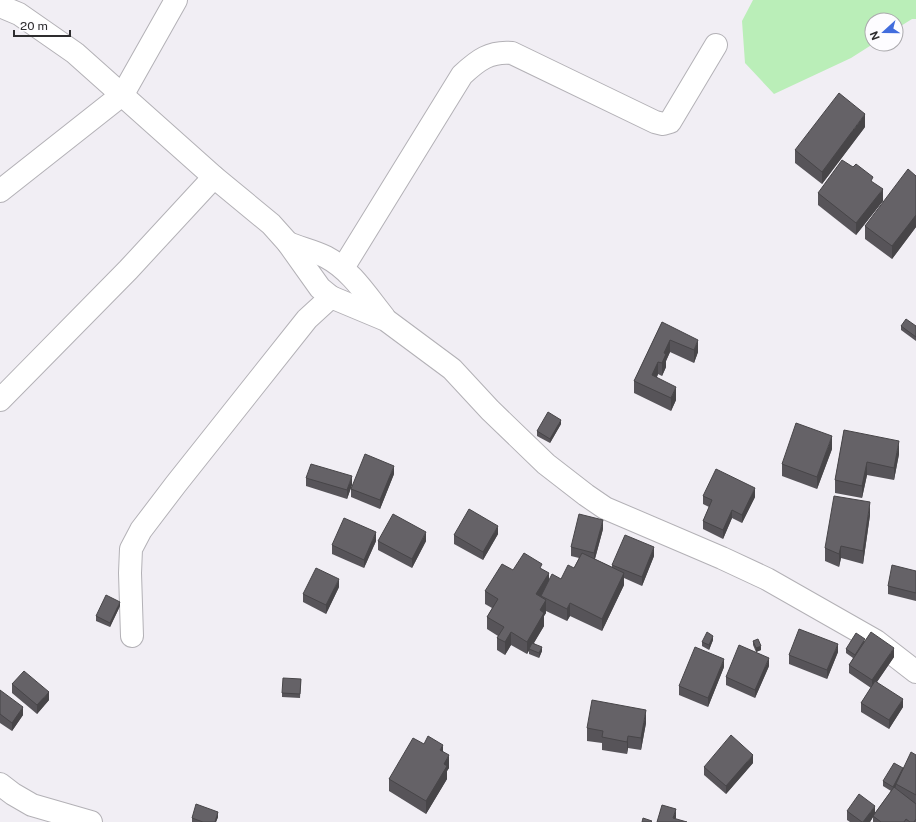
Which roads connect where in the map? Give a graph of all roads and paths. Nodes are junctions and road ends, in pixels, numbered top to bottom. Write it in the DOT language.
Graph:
graph roads {
  1 [pos="176,0"];
  2 [pos="1,8"];
  3 [pos="716,45"];
  4 [pos="123,94"];
  5 [pos="214,177"];
  6 [pos="0,191"];
  7 [pos="288,243"];
  8 [pos="343,268"];
  9 [pos="331,297"];
  10 [pos="386,320"];
  11 [pos="0,400"];
  12 [pos="132,636"];
  13 [pos="916,672"];
  14 [pos="0,784"];
  15 [pos="91,822"];
  1 -- 4 [label="street"];
  2 -- 4 [label="street"];
  3 -- 8 [label="street"];
  4 -- 5 [label="street"];
  4 -- 6 [label="street"];
  5 -- 7 [label="street"];
  5 -- 11 [label="street"];
  7 -- 8 [label="street"];
  7 -- 9 [label="street"];
  8 -- 10 [label="street"];
  9 -- 10 [label="street"];
  9 -- 12 [label="street"];
  10 -- 13 [label="street"];
  14 -- 15 [label="street"];
}
